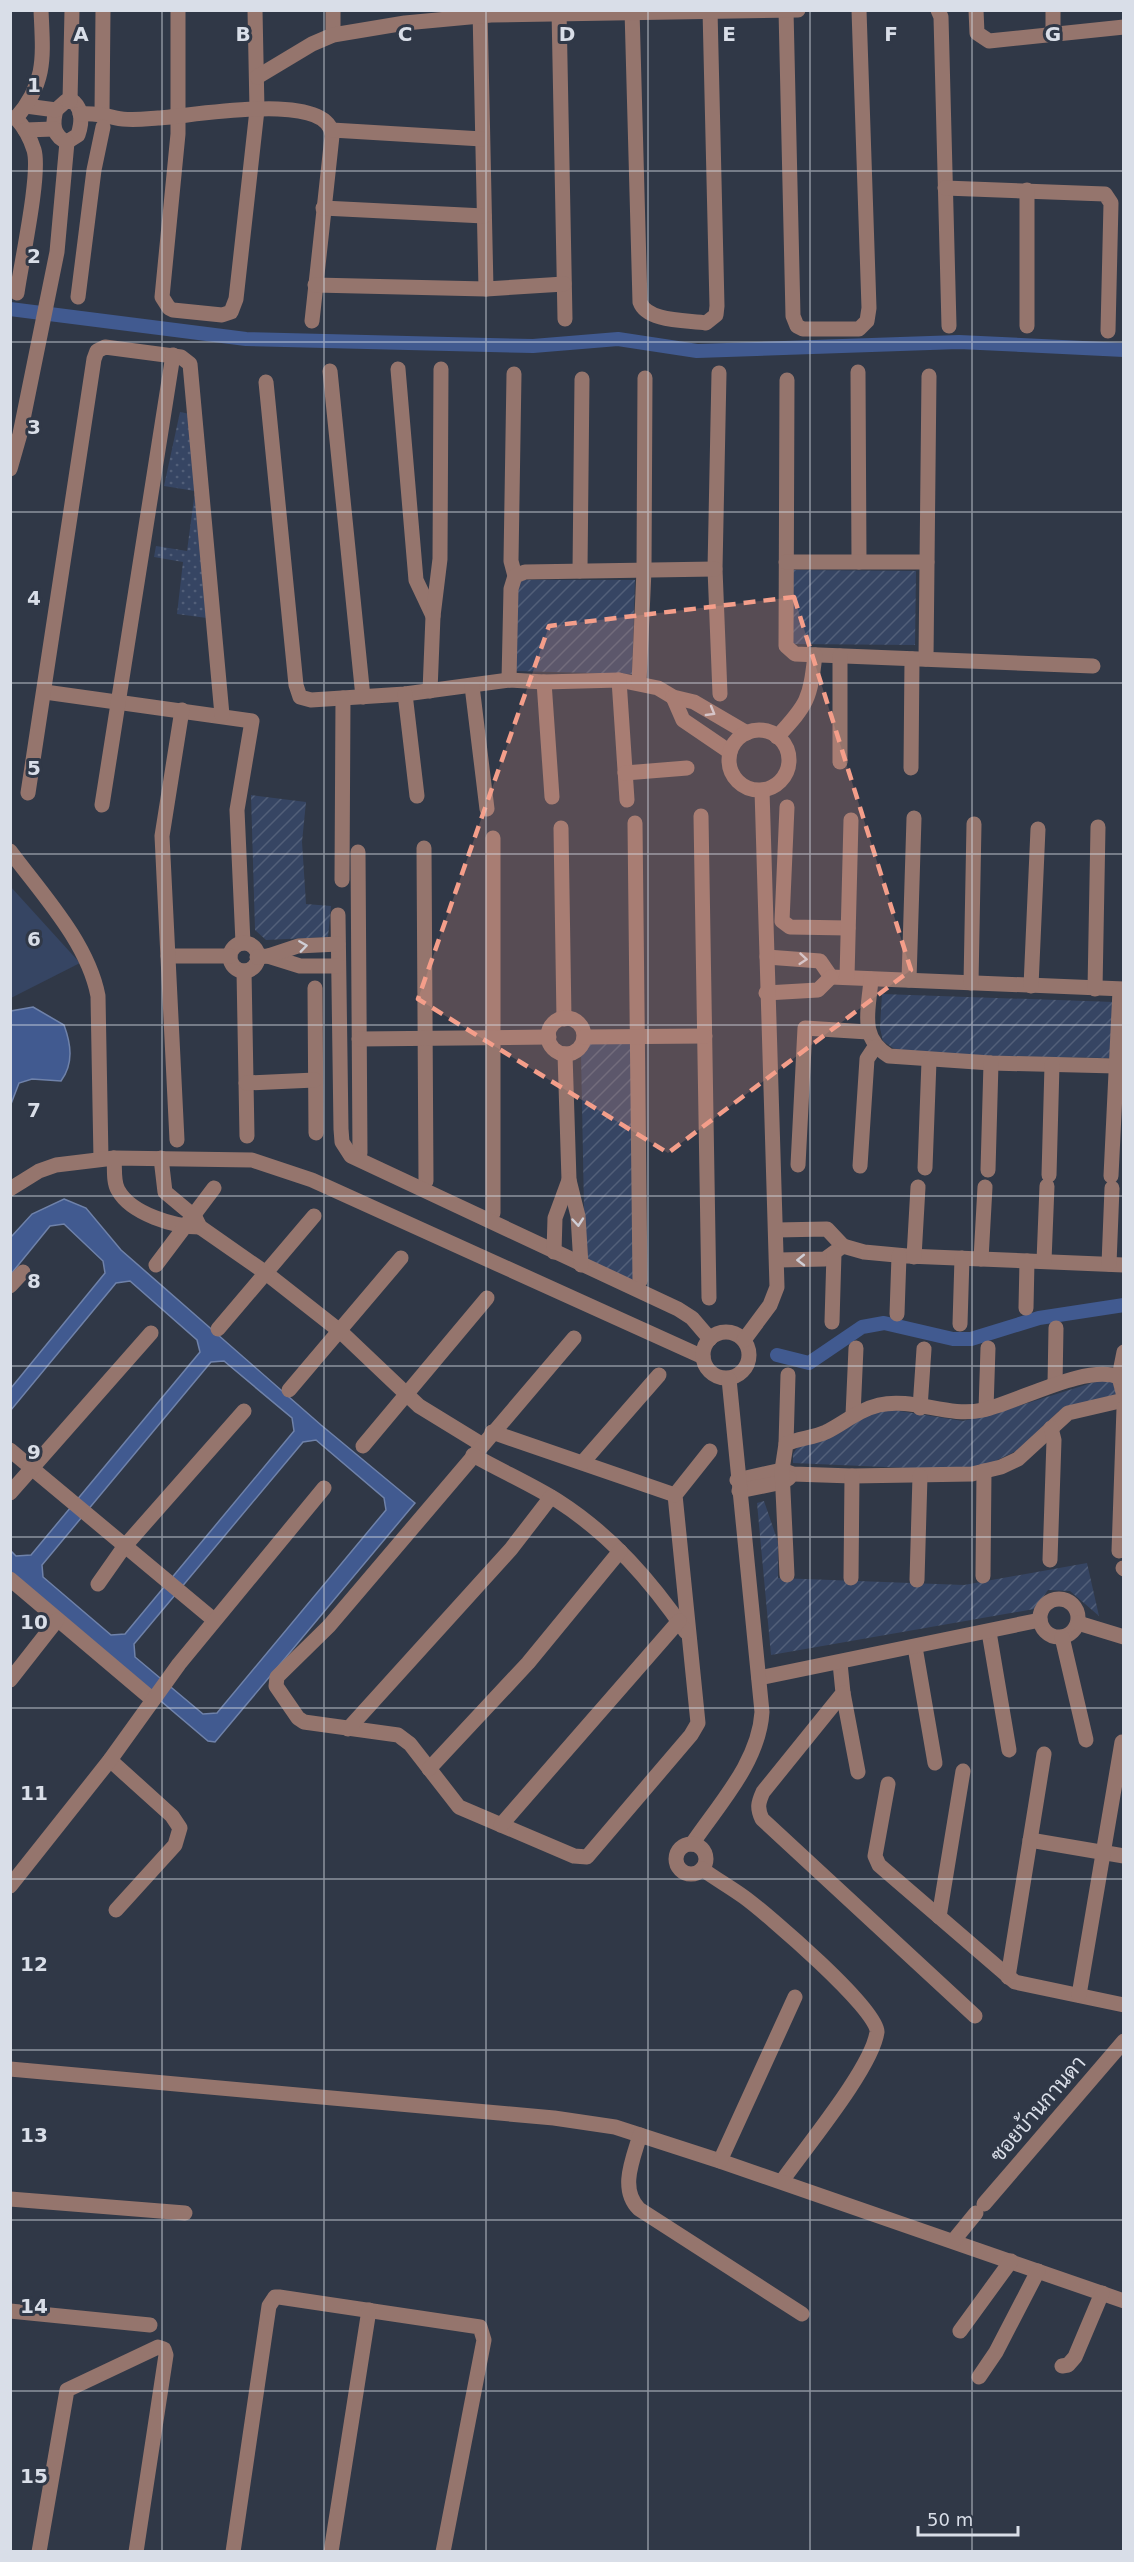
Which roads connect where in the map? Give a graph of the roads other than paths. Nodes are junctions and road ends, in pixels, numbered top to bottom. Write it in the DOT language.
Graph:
graph roads {
  1 [pos="41,10"];
  2 [pos="72,10"];
  3 [pos="103,10"];
  4 [pos="177,10"];
  5 [pos="255,10"];
  6 [pos="333,10"];
  7 [pos="798,10"];
  8 [pos="859,10"];
  9 [pos="938,10"];
  10 [pos="976,10"];
  11 [pos="1053,10"];
  12 [pos="786,11"];
  13 [pos="559,12"];
  14 [pos="632,12"];
  15 [pos="710,12"];
  16 [pos="480,13"];
  17 [pos="405,17"];
  18 [pos="1124,27"];
  19 [pos="1053,34"];
  20 [pos="333,35"];
  21 [pos="257,77"];
  22 [pos="70,101"];
  23 [pos="26,106"];
  24 [pos="56,110"];
  25 [pos="257,110"];
  26 [pos="178,117"];
  27 [pos="81,120"];
  28 [pos="107,120"];
  29 [pos="17,122"];
  30 [pos="54,129"];
  31 [pos="332,130"];
  32 [pos="482,139"];
  33 [pos="67,142"];
  34 [pos="945,188"];
  35 [pos="1026,190"];
  36 [pos="323,208"];
  37 [pos="484,216"];
  38 [pos="564,284"];
  39 [pos="315,285"];
  40 [pos="486,289"];
  41 [pos="17,293"];
  42 [pos="78,297"];
  43 [pos="565,319"];
  44 [pos="312,321"];
  45 [pos="949,326"];
  46 [pos="1027,326"];
  47 [pos="1108,332"];
  48 [pos="173,356"];
  49 [pos="398,369"];
  50 [pos="441,369"];
  51 [pos="330,371"];
  52 [pos="858,372"];
  53 [pos="719,373"];
  54 [pos="514,374"];
  55 [pos="929,376"];
  56 [pos="582,378"];
  57 [pos="645,378"];
  58 [pos="787,380"];
  59 [pos="266,382"];
  60 [pos="10,469"];
  61 [pos="786,562"];
  62 [pos="859,562"];
  63 [pos="927,562"];
  64 [pos="715,569"];
  65 [pos="644,570"];
  66 [pos="580,571"];
  67 [pos="515,576"];
  68 [pos="433,616"];
  69 [pos="815,655"];
  70 [pos="840,656"];
  71 [pos="919,659"];
  72 [pos="1093,666"];
  73 [pos="509,680"];
  74 [pos="619,680"];
  75 [pos="544,682"];
  76 [pos="639,683"];
  77 [pos="472,686"];
  78 [pos="430,691"];
  79 [pos="45,692"];
  80 [pos="405,694"];
  81 [pos="720,694"];
  82 [pos="363,697"];
  83 [pos="673,697"];
  84 [pos="343,698"];
  85 [pos="119,702"];
  86 [pos="182,710"];
  87 [pos="222,716"];
  88 [pos="747,733"];
  89 [pos="777,737"];
  90 [pos="730,752"];
  91 [pos="840,762"];
  92 [pos="687,768"];
  93 [pos="911,768"];
  94 [pos="625,773"];
  95 [pos="762,790"];
  96 [pos="28,793"];
  97 [pos="417,796"];
  98 [pos="552,797"];
  99 [pos="627,801"];
  100 [pos="102,805"];
  101 [pos="787,807"];
  102 [pos="487,809"];
  103 [pos="701,816"];
  104 [pos="914,818"];
  105 [pos="851,820"];
  106 [pos="635,824"];
  107 [pos="974,824"];
  108 [pos="1098,827"];
  109 [pos="561,828"];
  110 [pos="1038,829"];
  111 [pos="493,838"];
  112 [pos="424,848"];
  113 [pos="10,851"];
  114 [pos="358,852"];
  115 [pos="342,880"];
  116 [pos="338,915"];
  117 [pos="848,928"];
  118 [pos="243,943"];
  119 [pos="338,944"];
  120 [pos="168,956"];
  121 [pos="230,956"];
  122 [pos="263,957"];
  123 [pos="767,957"];
  124 [pos="338,966"];
  125 [pos="244,970"];
  126 [pos="831,977"];
  127 [pos="847,977"];
  128 [pos="871,979"];
  129 [pos="909,980"];
  130 [pos="971,983"];
  131 [pos="1031,986"];
  132 [pos="315,988"];
  133 [pos="1095,989"];
  134 [pos="1122,990"];
  135 [pos="766,993"];
  136 [pos="564,1019"];
  137 [pos="868,1032"];
  138 [pos="637,1036"];
  139 [pos="705,1036"];
  140 [pos="549,1037"];
  141 [pos="584,1037"];
  142 [pos="425,1038"];
  143 [pos="493,1038"];
  144 [pos="359,1039"];
  145 [pos="875,1047"];
  146 [pos="566,1054"];
  147 [pos="929,1060"];
  148 [pos="991,1063"];
  149 [pos="1052,1065"];
  150 [pos="1116,1066"];
  151 [pos="315,1080"];
  152 [pos="246,1083"];
  153 [pos="316,1133"];
  154 [pos="248,1136"];
  155 [pos="177,1140"];
  156 [pos="360,1153"];
  157 [pos="108,1158"];
  158 [pos="161,1158"];
  159 [pos="798,1165"];
  160 [pos="860,1166"];
  161 [pos="925,1168"];
  162 [pos="988,1170"];
  163 [pos="569,1180"];
  164 [pos="426,1181"];
  165 [pos="918,1187"];
  166 [pos="985,1187"];
  167 [pos="214,1188"];
  168 [pos="10,1189"];
  169 [pos="493,1213"];
  170 [pos="314,1216"];
  171 [pos="194,1224"];
  172 [pos="777,1230"];
  173 [pos="839,1249"];
  174 [pos="554,1252"];
  175 [pos="907,1256"];
  176 [pos="402,1258"];
  177 [pos="962,1258"];
  178 [pos="981,1259"];
  179 [pos="778,1260"];
  180 [pos="1027,1261"];
  181 [pos="1044,1262"];
  182 [pos="1116,1264"];
  183 [pos="156,1265"];
  184 [pos="581,1265"];
  185 [pos="23,1272"];
  186 [pos="266,1272"];
  187 [pos="640,1281"];
  188 [pos="10,1286"];
  189 [pos="487,1298"];
  190 [pos="709,1298"];
  191 [pos="1026,1308"];
  192 [pos="897,1314"];
  193 [pos="832,1322"];
  194 [pos="960,1324"];
  195 [pos="1056,1328"];
  196 [pos="218,1329"];
  197 [pos="340,1332"];
  198 [pos="151,1333"];
  199 [pos="574,1338"];
  200 [pos="710,1339"];
  201 [pos="744,1340"];
  202 [pos="856,1348"];
  203 [pos="988,1348"];
  204 [pos="924,1349"];
  205 [pos="1124,1352"];
  206 [pos="703,1357"];
  207 [pos="659,1375"];
  208 [pos="788,1375"];
  209 [pos="1119,1377"];
  210 [pos="729,1379"];
  211 [pos="1054,1384"];
  212 [pos="289,1390"];
  213 [pos="404,1395"];
  214 [pos="1124,1398"];
  215 [pos="920,1408"];
  216 [pos="1124,1408"];
  217 [pos="986,1409"];
  218 [pos="244,1411"];
  219 [pos="853,1415"];
  220 [pos="1051,1428"];
  221 [pos="492,1432"];
  222 [pos="786,1444"];
  223 [pos="363,1446"];
  224 [pos="10,1450"];
  225 [pos="477,1450"];
  226 [pos="710,1450"];
  227 [pos="583,1462"];
  228 [pos="32,1468"];
  229 [pos="984,1471"];
  230 [pos="786,1475"];
  231 [pos="852,1476"];
  232 [pos="920,1476"];
  233 [pos="738,1485"];
  234 [pos="324,1488"];
  235 [pos="10,1492"];
  236 [pos="675,1495"];
  237 [pos="551,1497"];
  238 [pos="124,1547"];
  239 [pos="620,1551"];
  240 [pos="1119,1551"];
  241 [pos="1050,1560"];
  242 [pos="787,1575"];
  243 [pos="983,1576"];
  244 [pos="851,1578"];
  245 [pos="10,1579"];
  246 [pos="917,1580"];
  247 [pos="98,1584"];
  248 [pos="57,1620"];
  249 [pos="214,1620"];
  250 [pos="1040,1620"];
  251 [pos="678,1621"];
  252 [pos="1078,1623"];
  253 [pos="989,1632"];
  254 [pos="688,1634"];
  255 [pos="1062,1637"];
  256 [pos="1124,1637"];
  257 [pos="915,1647"];
  258 [pos="840,1663"];
  259 [pos="759,1678"];
  260 [pos="10,1680"];
  261 [pos="843,1693"];
  262 [pos="154,1699"];
  263 [pos="348,1729"];
  264 [pos="1086,1740"];
  265 [pos="1122,1742"];
  266 [pos="1009,1750"];
  267 [pos="1044,1754"];
  268 [pos="110,1760"];
  269 [pos="935,1764"];
  270 [pos="429,1769"];
  271 [pos="963,1771"];
  272 [pos="858,1772"];
  273 [pos="888,1784"];
  274 [pos="501,1825"];
  275 [pos="1030,1840"];
  276 [pos="692,1844"];
  277 [pos="1104,1852"];
  278 [pos="1124,1856"];
  279 [pos="702,1869"];
  280 [pos="10,1886"];
  281 [pos="116,1910"];
  282 [pos="939,1917"];
  283 [pos="1008,1977"];
  284 [pos="1078,1995"];
  285 [pos="795,1997"];
  286 [pos="1124,2005"];
  287 [pos="975,2016"];
  288 [pos="1124,2041"];
  289 [pos="10,2069"];
  290 [pos="640,2135"];
  291 [pos="720,2161"];
  292 [pos="782,2181"];
  293 [pos="10,2199"];
  294 [pos="185,2213"];
  295 [pos="954,2240"];
  296 [pos="1011,2261"];
  297 [pos="1038,2271"];
  298 [pos="1102,2293"];
  299 [pos="1124,2301"];
  300 [pos="369,2310"];
  301 [pos="10,2311"];
  302 [pos="802,2314"];
  303 [pos="150,2325"];
  304 [pos="960,2331"];
  305 [pos="1062,2366"];
  306 [pos="979,2377"];
  307 [pos="39,2552"];
  308 [pos="136,2552"];
  309 [pos="233,2552"];
  310 [pos="331,2552"];
  311 [pos="443,2552"];
  1 -- 23 [label="street"];
  2 -- 22 [label="street"];
  3 -- 28 [label="street"];
  4 -- 26 [label="street"];
  5 -- 21 [label="street"];
  6 -- 20 [label="street"];
  7 -- 12 [label="street"];
  8 -- 12 [label="street"];
  9 -- 34 [label="street"];
  10 -- 19 [label="street"];
  11 -- 19 [label="street"];
  12 -- 15 [label="street"];
  13 -- 14 [label="street"];
  13 -- 16 [label="street"];
  13 -- 38 [label="street"];
  14 -- 15 [label="street"];
  14 -- 15 [label="street"];
  16 -- 17 [label="street"];
  16 -- 32 [label="street"];
  17 -- 20 [label="street"];
  18 -- 19 [label="street"];
  20 -- 21 [label="street"];
  21 -- 25 [label="street"];
  22 -- 24 [label="street"];
  22 -- 27 [label="street"];
  23 -- 24 [label="street"];
  23 -- 29 [label="street"];
  24 -- 30 [label="street"];
  25 -- 26 [label="street"];
  25 -- 26 [label="street"];
  25 -- 31 [label="street"];
  26 -- 28 [label="street"];
  27 -- 28 [label="street"];
  27 -- 33 [label="street"];
  28 -- 42 [label="street"];
  29 -- 30 [label="street"];
  29 -- 41 [label="street"];
  30 -- 33 [label="street"];
  31 -- 32 [label="street"];
  31 -- 36 [label="street"];
  32 -- 37 [label="street"];
  33 -- 60 [label="street"];
  34 -- 35 [label="street"];
  34 -- 45 [label="street"];
  35 -- 46 [label="street"];
  35 -- 47 [label="street"];
  36 -- 37 [label="street"];
  36 -- 39 [label="street"];
  37 -- 40 [label="street"];
  38 -- 40 [label="street"];
  38 -- 43 [label="street"];
  39 -- 40 [label="street"];
  39 -- 44 [label="street"];
  48 -- 79 [label="street"];
  48 -- 85 [label="street"];
  48 -- 87 [label="street"];
  49 -- 68 [label="street"];
  50 -- 68 [label="street"];
  51 -- 82 [label="street"];
  52 -- 62 [label="street"];
  53 -- 64 [label="street"];
  54 -- 67 [label="street"];
  55 -- 63 [label="street"];
  56 -- 66 [label="street"];
  57 -- 65 [label="street"];
  58 -- 61 [label="street"];
  59 -- 84 [label="street"];
  61 -- 62 [label="street"];
  61 -- 69 [label="street"];
  62 -- 63 [label="street"];
  63 -- 71 [label="street"];
  64 -- 65 [label="street"];
  64 -- 81 [label="street"];
  65 -- 66 [label="street"];
  65 -- 76 [label="street"];
  66 -- 67 [label="street"];
  67 -- 73 [label="street"];
  68 -- 78 [label="street"];
  69 -- 70 [label="street"];
  69 -- 89 [label="street"];
  70 -- 71 [label="street"];
  70 -- 91 [label="street"];
  71 -- 72 [label="street"];
  71 -- 93 [label="street"];
  73 -- 75 [label="street"];
  73 -- 77 [label="street"];
  74 -- 75 [label="street"];
  74 -- 76 [label="street"];
  74 -- 94 [label="street"];
  75 -- 98 [label="street"];
  76 -- 83 [label="street"];
  77 -- 78 [label="street"];
  77 -- 102 [label="street"];
  78 -- 80 [label="street"];
  79 -- 85 [label="street"];
  79 -- 96 [label="street"];
  80 -- 82 [label="street"];
  80 -- 97 [label="street"];
  82 -- 84 [label="street"];
  83 -- 88 [label="street, one-way"];
  83 -- 90 [label="street"];
  84 -- 115 [label="street"];
  85 -- 86 [label="street"];
  85 -- 100 [label="street"];
  86 -- 87 [label="street"];
  86 -- 120 [label="street"];
  87 -- 118 [label="street"];
  88 -- 89 [label="street"];
  88 -- 90 [label="street"];
  89 -- 95 [label="street"];
  90 -- 95 [label="street"];
  92 -- 94 [label="street"];
  94 -- 99 [label="street"];
  95 -- 123 [label="street"];
  101 -- 117 [label="street"];
  103 -- 139 [label="street"];
  104 -- 129 [label="street"];
  105 -- 117 [label="street"];
  106 -- 138 [label="street"];
  107 -- 130 [label="street"];
  108 -- 133 [label="street"];
  109 -- 136 [label="street"];
  110 -- 131 [label="street"];
  111 -- 143 [label="street"];
  112 -- 142 [label="street"];
  113 -- 157 [label="street"];
  114 -- 144 [label="street"];
  116 -- 119 [label="street"];
  117 -- 127 [label="street"];
  118 -- 121 [label="street"];
  118 -- 122 [label="street"];
  122 -- 119 [label="street, one-way"];
  119 -- 124 [label="street"];
  120 -- 121 [label="street"];
  120 -- 155 [label="street"];
  121 -- 125 [label="street"];
  122 -- 124 [label="street"];
  122 -- 125 [label="street"];
  123 -- 126 [label="street, one-way"];
  123 -- 135 [label="street"];
  124 -- 174 [label="street"];
  125 -- 152 [label="street"];
  126 -- 127 [label="street"];
  126 -- 135 [label="street"];
  127 -- 128 [label="street"];
  128 -- 129 [label="street"];
  128 -- 137 [label="street"];
  129 -- 130 [label="street"];
  130 -- 131 [label="street"];
  131 -- 133 [label="street"];
  132 -- 151 [label="street"];
  133 -- 134 [label="street"];
  134 -- 150 [label="street"];
  135 -- 172 [label="street"];
  136 -- 140 [label="street"];
  136 -- 141 [label="street"];
  137 -- 145 [label="street"];
  137 -- 159 [label="street"];
  138 -- 139 [label="street"];
  138 -- 141 [label="street"];
  138 -- 187 [label="street"];
  139 -- 190 [label="street"];
  140 -- 143 [label="street"];
  140 -- 146 [label="street"];
  141 -- 146 [label="street"];
  142 -- 143 [label="street"];
  142 -- 144 [label="street"];
  142 -- 164 [label="street"];
  143 -- 169 [label="street"];
  144 -- 156 [label="street"];
  145 -- 147 [label="street"];
  145 -- 160 [label="street"];
  146 -- 163 [label="street"];
  147 -- 148 [label="street"];
  147 -- 161 [label="street"];
  148 -- 149 [label="street"];
  148 -- 162 [label="street"];
  149 -- 150 [label="street"];
  149 -- 181 [label="street"];
  150 -- 182 [label="street"];
  151 -- 152 [label="street"];
  151 -- 153 [label="street"];
  152 -- 154 [label="street"];
  157 -- 158 [label="street"];
  157 -- 168 [label="street"];
  157 -- 171 [label="street"];
  158 -- 171 [label="street"];
  158 -- 206 [label="street"];
  163 -- 174 [label="street"];
  163 -- 184 [label="street, one-way"];
  165 -- 175 [label="street"];
  166 -- 178 [label="street"];
  167 -- 171 [label="street"];
  170 -- 186 [label="street"];
  171 -- 183 [label="street"];
  171 -- 186 [label="street"];
  172 -- 173 [label="street"];
  172 -- 179 [label="street"];
  173 -- 175 [label="street"];
  173 -- 179 [label="street, one-way"];
  173 -- 193 [label="street"];
  174 -- 184 [label="street"];
  175 -- 177 [label="street"];
  175 -- 192 [label="street"];
  176 -- 197 [label="street"];
  177 -- 178 [label="street"];
  177 -- 194 [label="street"];
  178 -- 180 [label="street"];
  179 -- 201 [label="street"];
  180 -- 181 [label="street"];
  180 -- 191 [label="street"];
  181 -- 182 [label="street"];
  184 -- 200 [label="street"];
  185 -- 188 [label="street"];
  186 -- 196 [label="street"];
  186 -- 197 [label="street"];
  189 -- 213 [label="street"];
  195 -- 211 [label="street"];
  197 -- 212 [label="street"];
  197 -- 213 [label="street"];
  198 -- 228 [label="street"];
  199 -- 221 [label="street"];
  200 -- 201 [label="street"];
  200 -- 206 [label="street"];
  201 -- 210 [label="street"];
  202 -- 219 [label="street"];
  203 -- 217 [label="street"];
  204 -- 215 [label="street"];
  205 -- 209 [label="street"];
  206 -- 210 [label="street"];
  207 -- 227 [label="street"];
  208 -- 222 [label="street"];
  209 -- 211 [label="street"];
  209 -- 214 [label="street"];
  210 -- 233 [label="street"];
  211 -- 217 [label="street"];
  213 -- 223 [label="street"];
  213 -- 225 [label="street"];
  214 -- 220 [label="street"];
  215 -- 217 [label="street"];
  215 -- 219 [label="street"];
  216 -- 240 [label="street"];
  218 -- 238 [label="street"];
  219 -- 222 [label="street"];
  220 -- 229 [label="street"];
  220 -- 241 [label="street"];
  221 -- 225 [label="street"];
  221 -- 227 [label="street"];
  222 -- 230 [label="street"];
  224 -- 228 [label="street"];
  225 -- 237 [label="street"];
  225 -- 263 [label="street"];
  226 -- 236 [label="street"];
  227 -- 236 [label="street"];
  228 -- 235 [label="street"];
  228 -- 238 [label="street"];
  229 -- 232 [label="street"];
  229 -- 243 [label="street"];
  230 -- 231 [label="street"];
  230 -- 233 [label="street"];
  230 -- 242 [label="street"];
  231 -- 232 [label="street"];
  231 -- 244 [label="street"];
  232 -- 246 [label="street"];
  233 -- 259 [label="street"];
  234 -- 249 [label="street"];
  236 -- 254 [label="street"];
  237 -- 239 [label="street"];
  237 -- 263 [label="street"];
  238 -- 247 [label="street"];
  238 -- 249 [label="street"];
  239 -- 251 [label="street"];
  239 -- 270 [label="street"];
  245 -- 248 [label="street"];
  248 -- 260 [label="street"];
  248 -- 262 [label="street"];
  249 -- 262 [label="street"];
  250 -- 252 [label="street"];
  250 -- 253 [label="street"];
  250 -- 255 [label="street"];
  251 -- 254 [label="street"];
  251 -- 274 [label="street"];
  252 -- 255 [label="street"];
  252 -- 256 [label="street"];
  253 -- 257 [label="street"];
  253 -- 266 [label="street"];
  254 -- 274 [label="street"];
  255 -- 264 [label="street"];
  257 -- 258 [label="street"];
  257 -- 269 [label="street"];
  258 -- 259 [label="street"];
  258 -- 261 [label="street"];
  259 -- 276 [label="street"];
  261 -- 272 [label="street"];
  261 -- 287 [label="street"];
  262 -- 268 [label="street"];
  263 -- 270 [label="street"];
  265 -- 277 [label="street"];
  267 -- 275 [label="street"];
  268 -- 280 [label="street"];
  268 -- 281 [label="street"];
  270 -- 274 [label="street"];
  271 -- 282 [label="street"];
  273 -- 282 [label="street"];
  275 -- 277 [label="street"];
  275 -- 283 [label="street"];
  276 -- 279 [label="street"];
  276 -- 279 [label="street"];
  277 -- 278 [label="street"];
  277 -- 284 [label="street"];
  279 -- 292 [label="street"];
  282 -- 283 [label="street"];
  283 -- 284 [label="street"];
  284 -- 286 [label="street"];
  285 -- 291 [label="street"];
  288 -- 295 [label="street, ซอยบ้านกานดา"];
  289 -- 290 [label="street"];
  290 -- 291 [label="street"];
  290 -- 302 [label="street"];
  291 -- 292 [label="street"];
  292 -- 295 [label="street"];
  293 -- 294 [label="street"];
  295 -- 296 [label="street"];
  296 -- 297 [label="street"];
  296 -- 304 [label="street"];
  297 -- 298 [label="street"];
  297 -- 306 [label="street"];
  298 -- 299 [label="street"];
  298 -- 305 [label="street"];
  300 -- 309 [label="street"];
  300 -- 310 [label="street"];
  300 -- 311 [label="street"];
  301 -- 303 [label="street"];
  307 -- 308 [label="street"];
}
